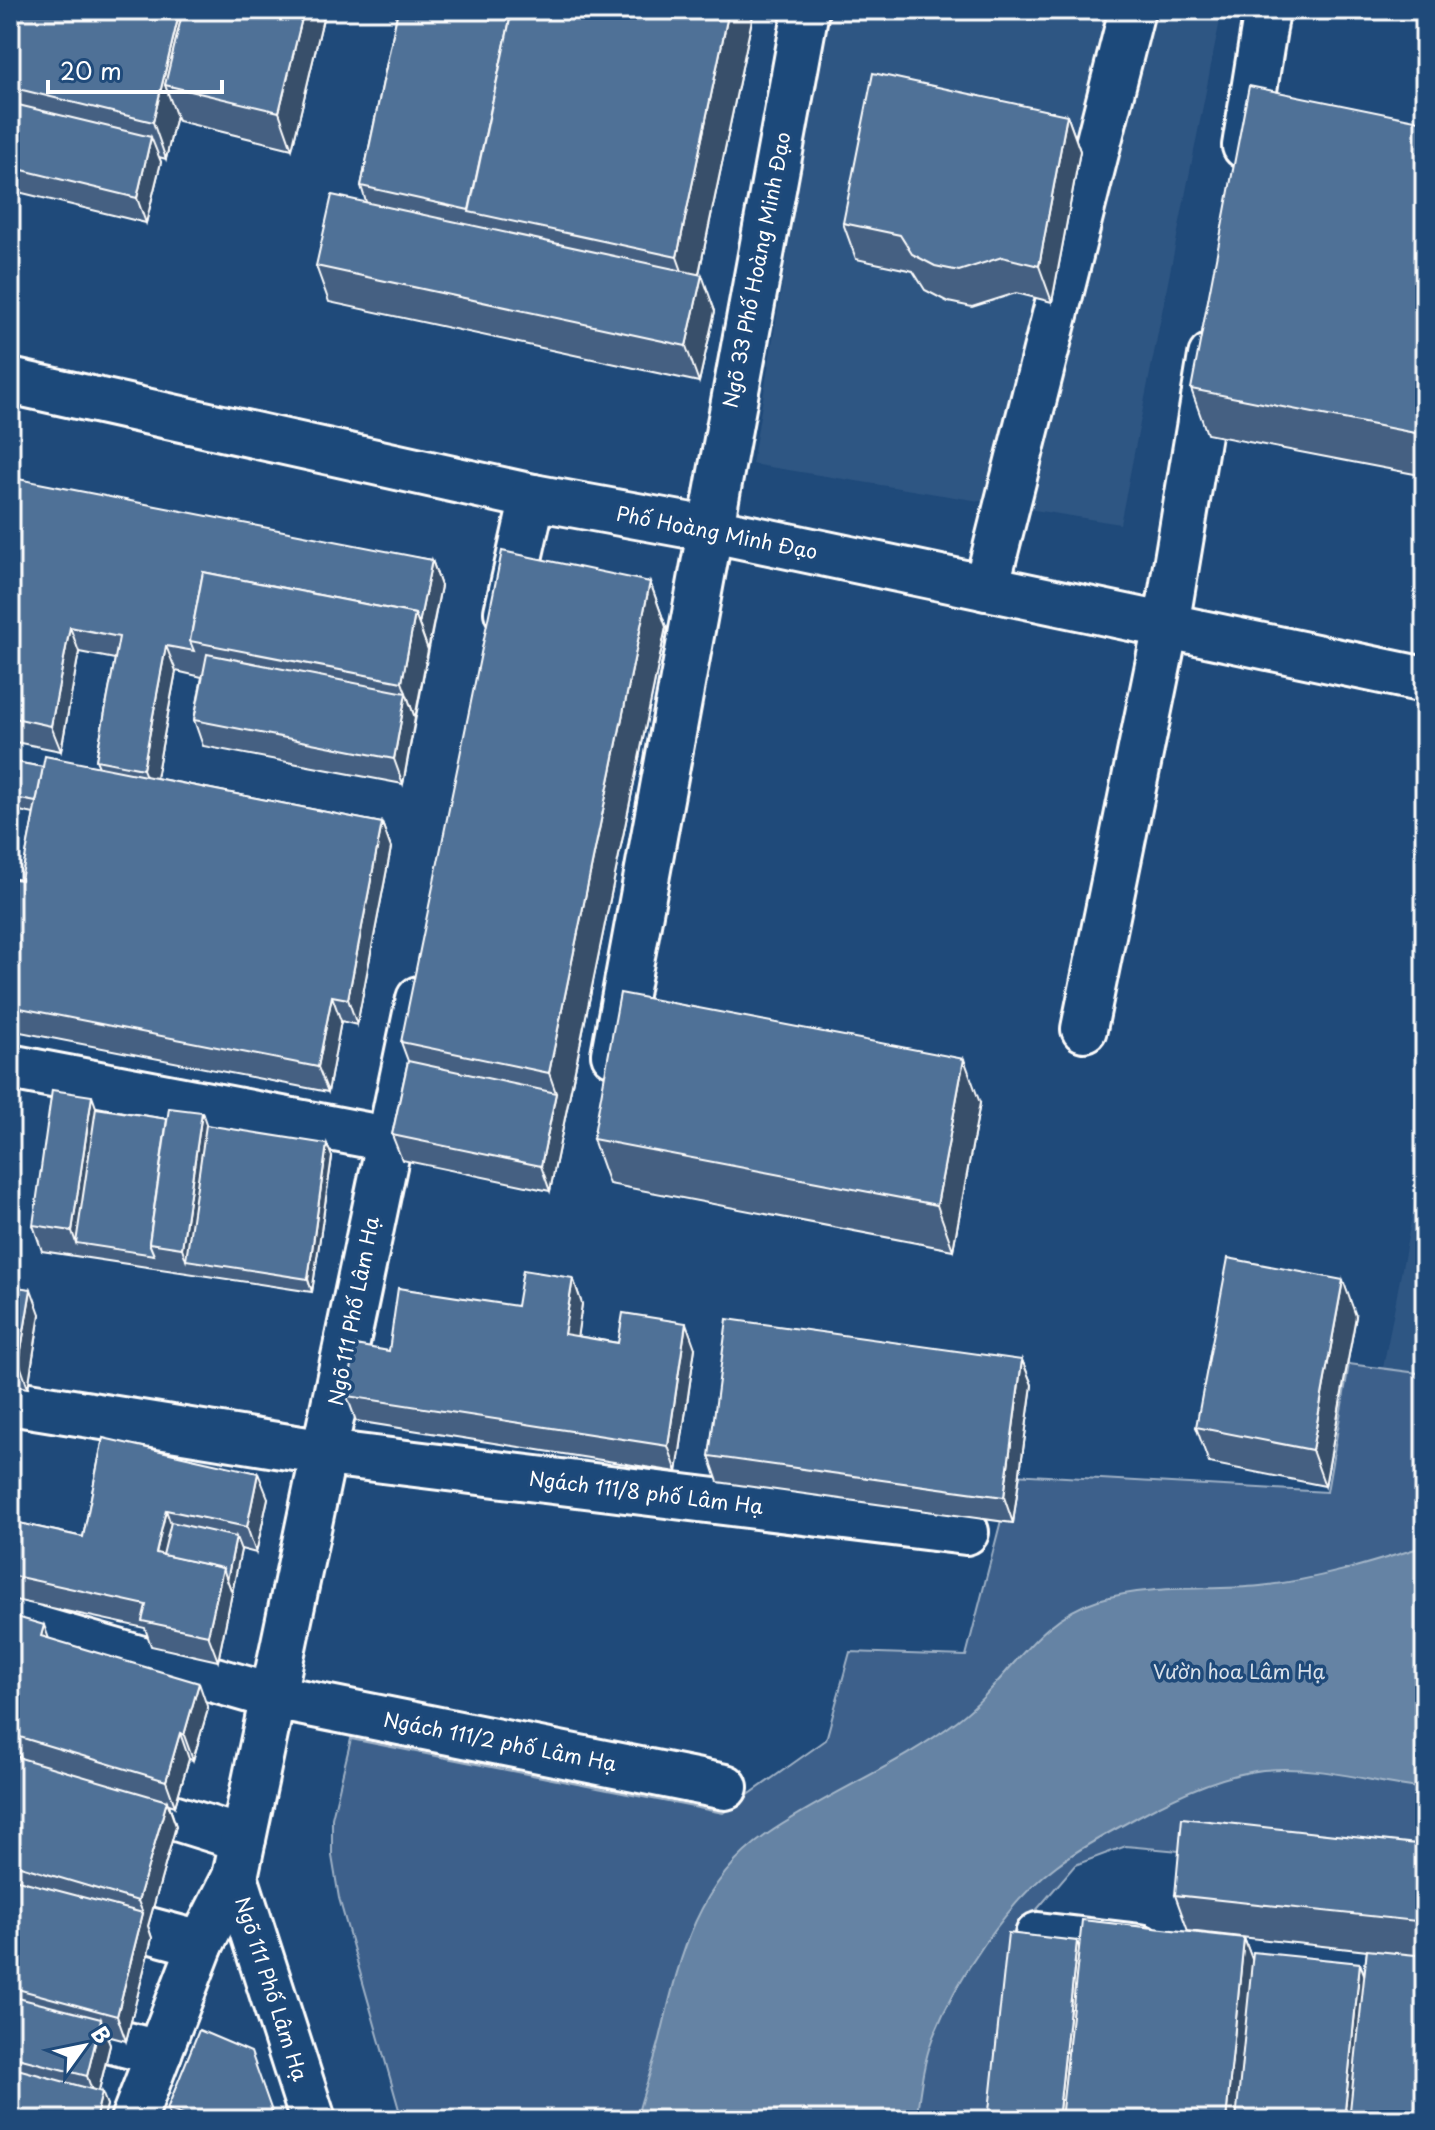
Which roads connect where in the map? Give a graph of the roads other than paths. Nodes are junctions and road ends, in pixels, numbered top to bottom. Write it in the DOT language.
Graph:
graph roads {
  1 [pos="806,10"];
  2 [pos="1132,10"];
  3 [pos="1267,10"];
  4 [pos="1239,179"];
  5 [pos="1217,318"];
  6 [pos="10,381"];
  7 [pos="533,497"];
  8 [pos="708,529"];
  9 [pos="986,588"];
  10 [pos="1166,626"];
  11 [pos="498,650"];
  12 [pos="1425,680"];
  13 [pos="429,956"];
  14 [pos="1084,1029"];
  15 [pos="10,1067"];
  16 [pos="611,1072"];
  17 [pos="387,1139"];
  18 [pos="10,1402"];
  19 [pos="326,1453"];
  20 [pos="966,1532"];
  21 [pos="10,1621"];
  22 [pos="274,1697"];
  23 [pos="10,1766"];
  24 [pos="725,1787"];
  25 [pos="239,1858"];
  26 [pos="10,1893"];
  27 [pos="1038,1935"];
  28 [pos="201,1944"];
  29 [pos="1177,1951"];
  30 [pos="10,2015"];
  31 [pos="159,2053"];
  32 [pos="133,2120"];
  33 [pos="313,2120"];
  1 -- 8 [label="street, Ngõ 33 Phố Hoàng Minh Đạo"];
  2 -- 9 [label="street"];
  3 -- 4 [label="street"];
  5 -- 10 [label="street"];
  6 -- 7 [label="street, Phố Hoàng Minh Đạo"];
  7 -- 8 [label="street, Phố Hoàng Minh Đạo"];
  7 -- 11 [label="street"];
  8 -- 9 [label="street, Phố Hoàng Minh Đạo"];
  8 -- 16 [label="street, Ngõ 33 Phố Hoàng Minh Đạo"];
  9 -- 10 [label="street, Phố Hoàng Minh Đạo"];
  10 -- 12 [label="street, Phố Hoàng Minh Đạo"];
  10 -- 14 [label="street"];
  13 -- 17 [label="street, Ngõ 111 Phố Lâm Hạ"];
  15 -- 17 [label="street"];
  17 -- 19 [label="street, Ngõ 111 Phố Lâm Hạ"];
  18 -- 19 [label="street, Ngách 111/8 phố Lâm Hạ"];
  19 -- 20 [label="street, Ngách 111/8 phố Lâm Hạ"];
  19 -- 22 [label="street, Ngõ 111 Phố Lâm Hạ"];
  21 -- 22 [label="street, Ngách 111/2 phố Lâm Hạ"];
  22 -- 24 [label="street, Ngách 111/2 phố Lâm Hạ"];
  22 -- 25 [label="street, Ngõ 111 Phố Lâm Hạ"];
  23 -- 25 [label="street"];
  25 -- 28 [label="street"];
  25 -- 33 [label="street, Ngõ 111 Phố Lâm Hạ"];
  26 -- 28 [label="street"];
  27 -- 29 [label="street"];
  28 -- 31 [label="street"];
  30 -- 31 [label="street"];
  31 -- 32 [label="street"];
}
